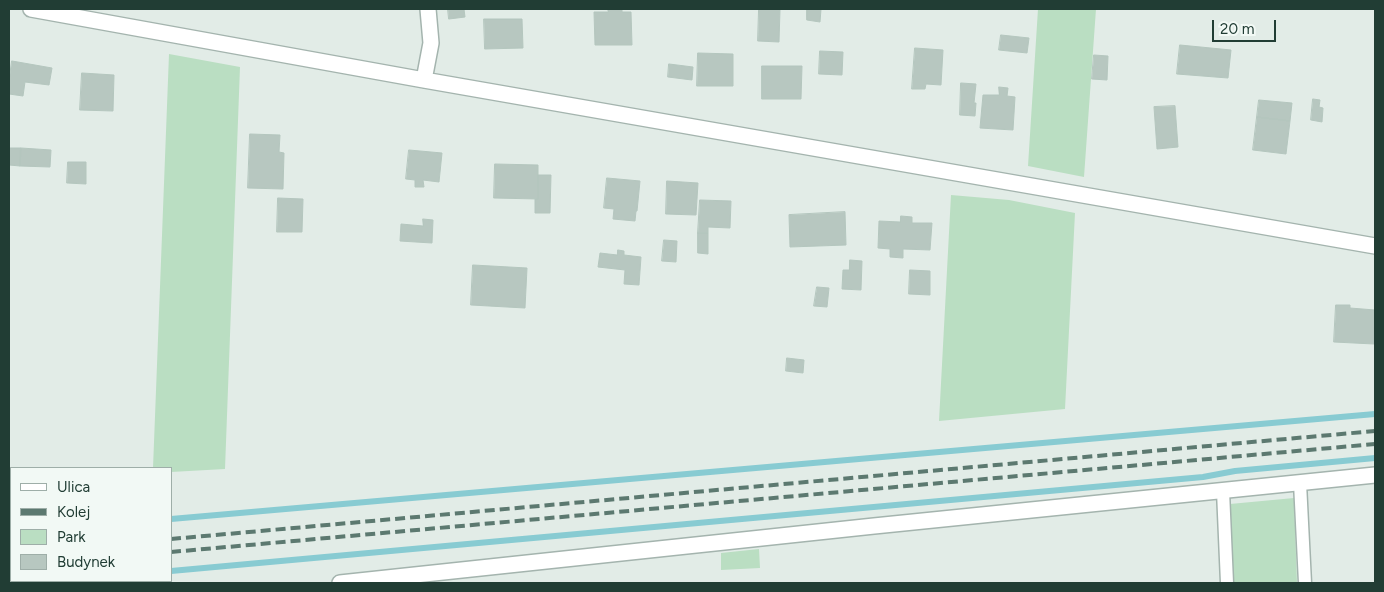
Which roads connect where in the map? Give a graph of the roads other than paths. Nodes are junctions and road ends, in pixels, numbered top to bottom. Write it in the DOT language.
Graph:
graph roads {
  1 [pos="31,9"];
  2 [pos="428,9"];
  3 [pos="424,80"];
  4 [pos="1375,246"];
  5 [pos="1375,475"];
  6 [pos="1300,483"];
  7 [pos="1224,491"];
  8 [pos="340,583"];
  9 [pos="1227,583"];
  10 [pos="1305,583"];
  1 -- 3 [label="street"];
  2 -- 3 [label="street"];
  3 -- 4 [label="street"];
  5 -- 6 [label="street"];
  6 -- 7 [label="street"];
  6 -- 10 [label="lane"];
  7 -- 8 [label="street"];
  7 -- 9 [label="lane"];
}
